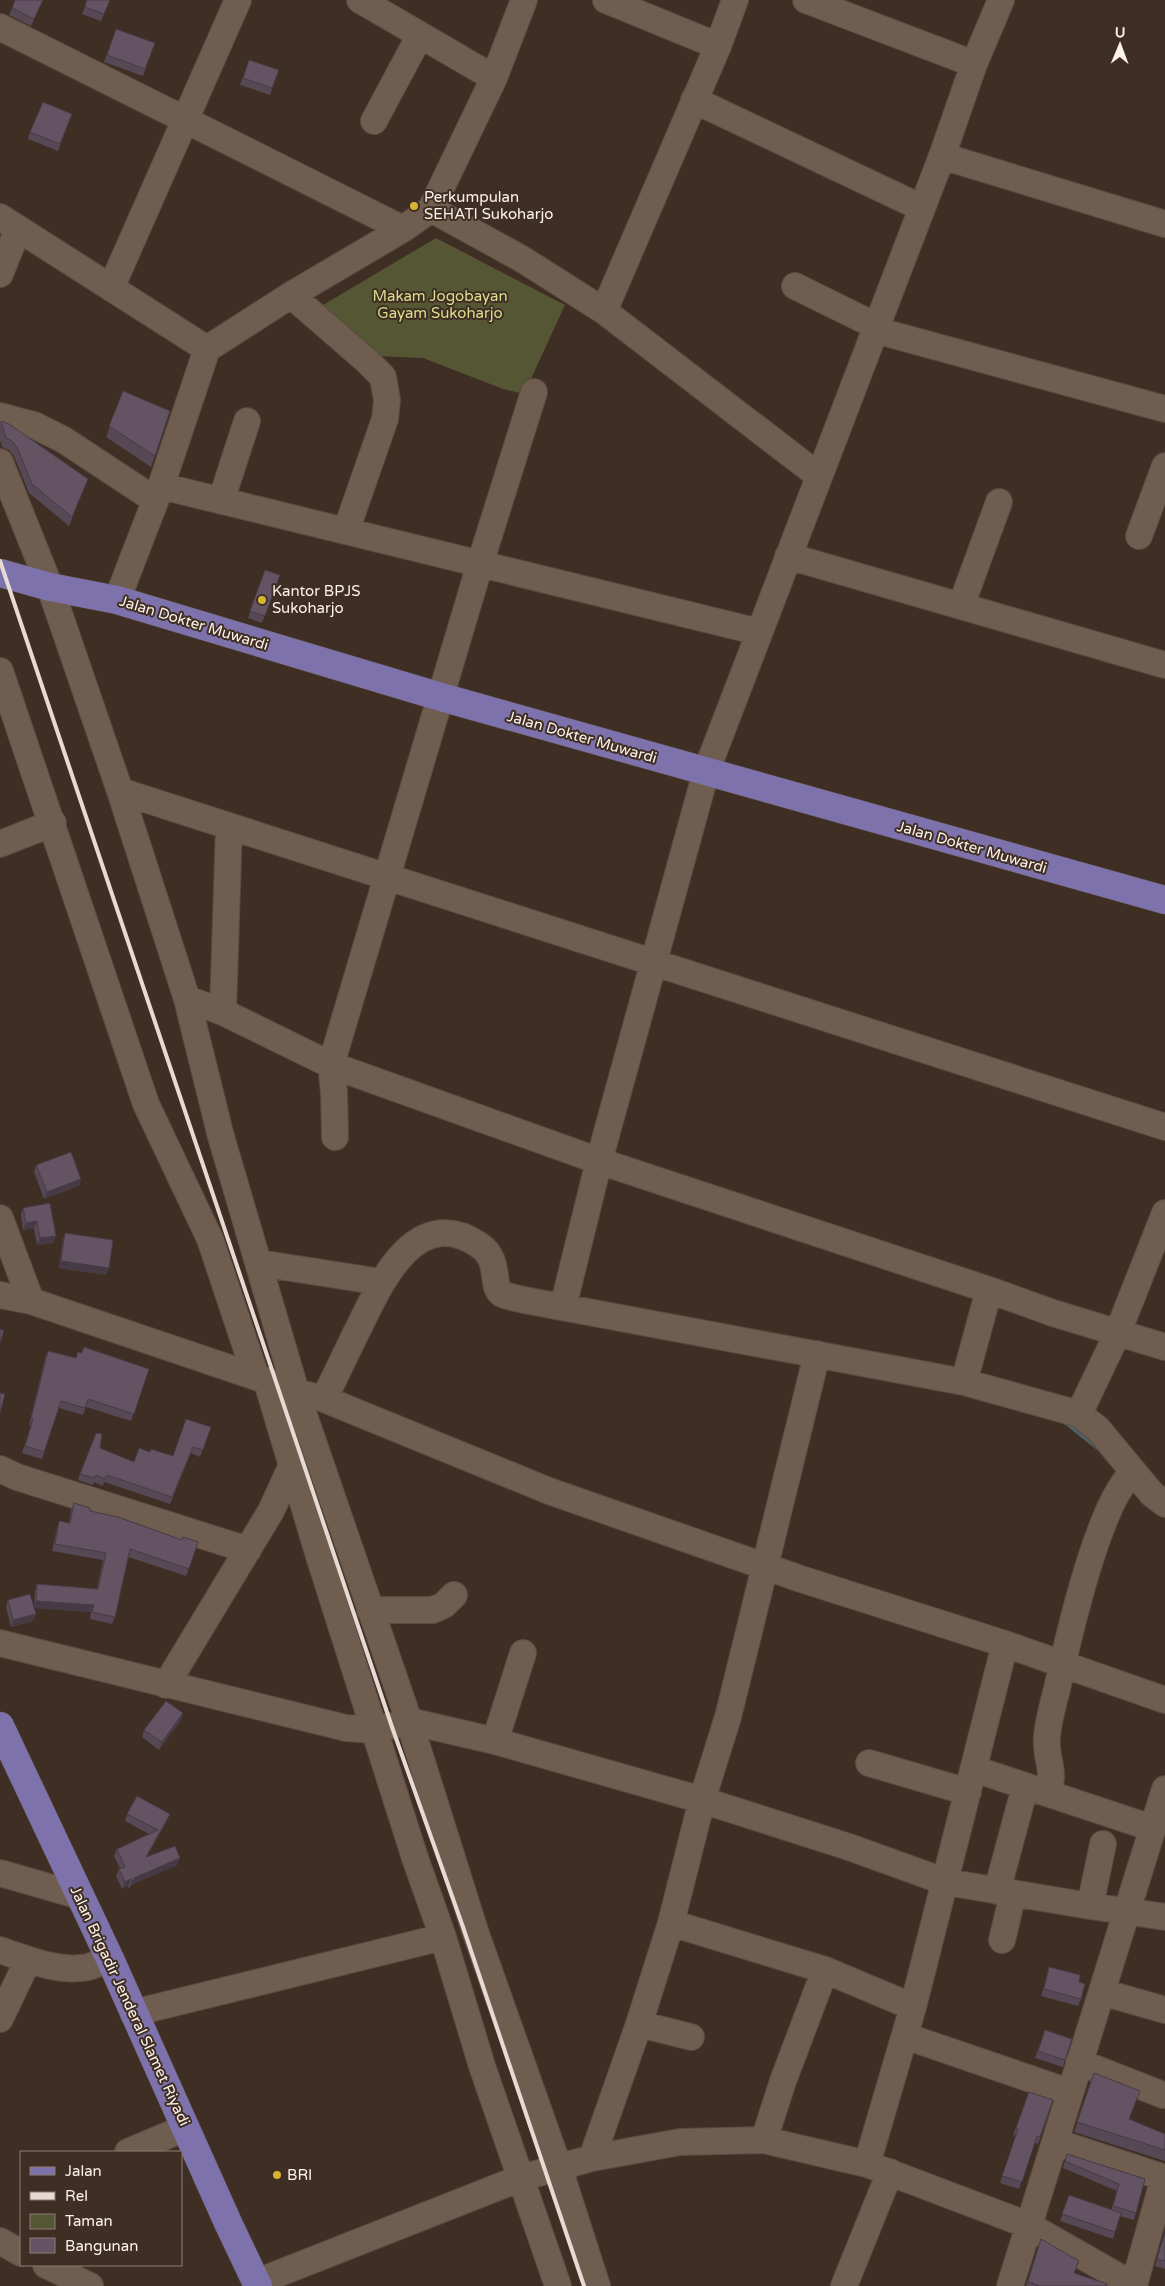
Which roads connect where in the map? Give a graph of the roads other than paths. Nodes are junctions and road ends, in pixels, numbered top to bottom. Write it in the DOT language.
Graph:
graph roads {
  1 [pos="238,0"];
  2 [pos="360,0"];
  3 [pos="524,0"];
  4 [pos="606,0"];
  5 [pos="735,0"];
  6 [pos="806,0"];
  7 [pos="1001,0"];
  8 [pos="0,27"];
  9 [pos="420,35"];
  10 [pos="718,46"];
  11 [pos="974,64"];
  12 [pos="494,78"];
  13 [pos="694,100"];
  14 [pos="186,121"];
  15 [pos="374,121"];
  16 [pos="942,156"];
  17 [pos="922,208"];
  18 [pos="431,209"];
  19 [pos="9,223"];
  20 [pos="1165,224"];
  21 [pos="403,229"];
  22 [pos="0,274"];
  23 [pos="795,286"];
  24 [pos="112,288"];
  25 [pos="291,295"];
  26 [pos="604,311"];
  27 [pos="875,328"];
  28 [pos="207,349"];
  29 [pos="534,392"];
  30 [pos="1165,409"];
  31 [pos="0,416"];
  32 [pos="247,421"];
  33 [pos="0,462"];
  34 [pos="1165,466"];
  35 [pos="819,476"];
  36 [pos="158,493"];
  37 [pos="221,501"];
  38 [pos="999,502"];
  39 [pos="346,532"];
  40 [pos="1139,536"];
  41 [pos="788,556"];
  42 [pos="480,564"];
  43 [pos="0,573"];
  44 [pos="50,587"];
  45 [pos="117,600"];
  46 [pos="961,606"];
  47 [pos="759,632"];
  48 [pos="1165,665"];
  49 [pos="0,671"];
  50 [pos="441,697"];
  51 [pos="706,772"];
  52 [pos="120,791"];
  53 [pos="53,823"];
  54 [pos="228,826"];
  55 [pos="0,844"];
  56 [pos="387,877"];
  57 [pos="1165,900"];
  58 [pos="654,963"];
  59 [pos="187,999"];
  60 [pos="223,1012"];
  61 [pos="331,1065"];
  62 [pos="1165,1128"];
  63 [pos="335,1136"];
  64 [pos="599,1161"];
  65 [pos="1165,1213"];
  66 [pos="0,1218"];
  67 [pos="259,1263"];
  68 [pos="381,1282"];
  69 [pos="989,1290"];
  70 [pos="0,1295"];
  71 [pos="31,1301"];
  72 [pos="563,1307"];
  73 [pos="1118,1332"];
  74 [pos="1165,1347"];
  75 [pos="815,1362"];
  76 [pos="262,1379"];
  77 [pos="964,1382"];
  78 [pos="296,1392"];
  79 [pos="324,1399"];
  80 [pos="1080,1414"];
  81 [pos="292,1465"];
  82 [pos="0,1470"];
  83 [pos="1129,1477"];
  84 [pos="1165,1504"];
  85 [pos="248,1550"];
  86 [pos="766,1565"];
  87 [pos="454,1595"];
  88 [pos="370,1610"];
  89 [pos="0,1643"];
  90 [pos="1005,1644"];
  91 [pos="523,1653"];
  92 [pos="1062,1664"];
  93 [pos="166,1685"];
  94 [pos="1165,1700"];
  95 [pos="409,1721"];
  96 [pos="0,1726"];
  97 [pos="375,1730"];
  98 [pos="495,1741"];
  99 [pos="869,1762"];
  100 [pos="971,1781"];
  101 [pos="1165,1789"];
  102 [pos="1036,1790"];
  103 [pos="702,1800"];
  104 [pos="1152,1828"];
  105 [pos="1103,1844"];
  106 [pos="0,1873"];
  107 [pos="946,1882"];
  108 [pos="1005,1892"];
  109 [pos="80,1896"];
  110 [pos="1090,1906"];
  111 [pos="1127,1912"];
  112 [pos="1165,1917"];
  113 [pos="671,1923"];
  114 [pos="442,1937"];
  115 [pos="1002,1940"];
  116 [pos="0,1950"];
  117 [pos="110,1959"];
  118 [pos="28,1960"];
  119 [pos="825,1970"];
  120 [pos="1102,1992"];
  121 [pos="913,2007"];
  122 [pos="1165,2010"];
  123 [pos="133,2014"];
  124 [pos="0,2019"];
  125 [pos="639,2024"];
  126 [pos="905,2036"];
  127 [pos="691,2037"];
  128 [pos="1079,2062"];
  129 [pos="1069,2092"];
  130 [pos="1163,2095"];
  131 [pos="185,2128"];
  132 [pos="764,2140"];
  133 [pos="1056,2142"];
  134 [pos="130,2151"];
  135 [pos="592,2158"];
  136 [pos="559,2168"];
  137 [pos="878,2168"];
  138 [pos="521,2178"];
  139 [pos="1165,2178"];
  140 [pos="1028,2224"];
  141 [pos="0,2241"];
  142 [pos="20,2252"];
  143 [pos="48,2266"];
  144 [pos="258,2284"];
  145 [pos="90,2286"];
  146 [pos="558,2286"];
  147 [pos="597,2286"];
  148 [pos="844,2286"];
  149 [pos="1010,2286"];
  150 [pos="1134,2286"];
  1 -- 14 [label="street"];
  2 -- 9 [label="street"];
  3 -- 12 [label="street"];
  4 -- 10 [label="street"];
  5 -- 10 [label="street"];
  6 -- 11 [label="street"];
  7 -- 11 [label="street"];
  8 -- 14 [label="street"];
  9 -- 12 [label="street"];
  9 -- 15 [label="street"];
  10 -- 13 [label="street"];
  11 -- 16 [label="street"];
  12 -- 18 [label="street"];
  13 -- 17 [label="street"];
  13 -- 26 [label="street"];
  14 -- 21 [label="street"];
  14 -- 24 [label="street"];
  16 -- 17 [label="street"];
  16 -- 20 [label="street"];
  17 -- 27 [label="street"];
  18 -- 21 [label="street"];
  18 -- 26 [label="street"];
  19 -- 22 [label="street"];
  19 -- 24 [label="street"];
  21 -- 25 [label="street"];
  23 -- 27 [label="street"];
  24 -- 28 [label="street"];
  25 -- 28 [label="street"];
  25 -- 39 [label="street"];
  26 -- 35 [label="street"];
  27 -- 30 [label="street"];
  27 -- 35 [label="street"];
  28 -- 36 [label="street"];
  29 -- 42 [label="street"];
  31 -- 36 [label="street"];
  32 -- 37 [label="street"];
  33 -- 44 [label="street"];
  34 -- 40 [label="street"];
  35 -- 41 [label="street"];
  36 -- 37 [label="street"];
  36 -- 45 [label="street"];
  37 -- 39 [label="street"];
  38 -- 46 [label="street"];
  39 -- 42 [label="street"];
  41 -- 46 [label="street"];
  41 -- 47 [label="street"];
  42 -- 47 [label="street"];
  42 -- 50 [label="street"];
  43 -- 44 [label="main road, Jalan Dokter Muwardi"];
  44 -- 45 [label="main road, Jalan Dokter Muwardi"];
  44 -- 52 [label="street"];
  45 -- 50 [label="main road, Jalan Dokter Muwardi"];
  46 -- 48 [label="street"];
  47 -- 51 [label="street"];
  49 -- 53 [label="street"];
  50 -- 51 [label="main road, Jalan Dokter Muwardi"];
  50 -- 56 [label="street"];
  51 -- 57 [label="main road, Jalan Dokter Muwardi"];
  51 -- 58 [label="street"];
  52 -- 54 [label="street"];
  52 -- 59 [label="street"];
  53 -- 55 [label="street"];
  53 -- 76 [label="street"];
  54 -- 56 [label="street"];
  54 -- 60 [label="street"];
  56 -- 58 [label="street"];
  56 -- 61 [label="street"];
  58 -- 62 [label="street"];
  58 -- 64 [label="street"];
  59 -- 60 [label="street"];
  59 -- 67 [label="street"];
  60 -- 61 [label="street"];
  61 -- 63 [label="street"];
  61 -- 64 [label="street"];
  64 -- 69 [label="street"];
  64 -- 72 [label="street"];
  65 -- 73 [label="street"];
  66 -- 71 [label="street"];
  67 -- 68 [label="street"];
  67 -- 78 [label="street"];
  68 -- 72 [label="street"];
  68 -- 79 [label="street"];
  69 -- 73 [label="street"];
  69 -- 77 [label="street"];
  70 -- 71 [label="street"];
  71 -- 76 [label="street"];
  72 -- 75 [label="street"];
  73 -- 74 [label="street"];
  73 -- 80 [label="street"];
  75 -- 77 [label="street"];
  75 -- 86 [label="street"];
  76 -- 78 [label="street"];
  76 -- 81 [label="street"];
  77 -- 80 [label="street"];
  78 -- 79 [label="street"];
  78 -- 88 [label="street"];
  79 -- 86 [label="street"];
  80 -- 83 [label="street"];
  81 -- 85 [label="street"];
  81 -- 97 [label="street"];
  82 -- 85 [label="street"];
  83 -- 84 [label="street"];
  83 -- 92 [label="street"];
  85 -- 93 [label="street"];
  86 -- 90 [label="street"];
  86 -- 103 [label="street"];
  87 -- 88 [label="street"];
  88 -- 95 [label="street"];
  89 -- 93 [label="street"];
  90 -- 92 [label="street"];
  90 -- 100 [label="street"];
  91 -- 98 [label="street"];
  92 -- 94 [label="street"];
  92 -- 102 [label="street"];
  93 -- 97 [label="street"];
  95 -- 97 [label="street"];
  95 -- 98 [label="street"];
  95 -- 136 [label="street"];
  96 -- 109 [label="main road, Jalan Brigadir Jenderal Slamet Riyadi"];
  97 -- 114 [label="street"];
  98 -- 103 [label="street"];
  99 -- 100 [label="street"];
  100 -- 102 [label="street"];
  100 -- 107 [label="street"];
  101 -- 104 [label="street"];
  102 -- 104 [label="street"];
  102 -- 108 [label="street"];
  103 -- 107 [label="street"];
  103 -- 113 [label="street"];
  104 -- 111 [label="street"];
  105 -- 110 [label="street"];
  106 -- 109 [label="street"];
  107 -- 108 [label="street"];
  107 -- 121 [label="street"];
  108 -- 110 [label="street"];
  108 -- 115 [label="street"];
  109 -- 117 [label="main road, Jalan Brigadir Jenderal Slamet Riyadi"];
  110 -- 111 [label="street"];
  111 -- 112 [label="street"];
  111 -- 120 [label="street"];
  113 -- 119 [label="street"];
  113 -- 125 [label="street"];
  114 -- 123 [label="street"];
  114 -- 138 [label="street"];
  116 -- 118 [label="street"];
  117 -- 118 [label="street"];
  117 -- 123 [label="main road, Jalan Brigadir Jenderal Slamet Riyadi"];
  118 -- 124 [label="street"];
  119 -- 121 [label="street"];
  119 -- 132 [label="street"];
  120 -- 122 [label="street"];
  120 -- 128 [label="street"];
  121 -- 126 [label="street"];
  123 -- 131 [label="main road, Jalan Brigadir Jenderal Slamet Riyadi"];
  125 -- 127 [label="street"];
  125 -- 135 [label="street"];
  126 -- 129 [label="street"];
  126 -- 137 [label="street"];
  128 -- 129 [label="street"];
  128 -- 130 [label="street"];
  129 -- 133 [label="street"];
  131 -- 134 [label="street"];
  131 -- 144 [label="main road, Jalan Brigadir Jenderal Slamet Riyadi"];
  132 -- 135 [label="street"];
  132 -- 137 [label="street"];
  133 -- 139 [label="street"];
  133 -- 140 [label="street"];
  135 -- 136 [label="street"];
  136 -- 138 [label="street"];
  136 -- 147 [label="street"];
  137 -- 140 [label="street"];
  137 -- 148 [label="street"];
  138 -- 144 [label="street"];
  138 -- 146 [label="street"];
  139 -- 150 [label="street"];
  140 -- 149 [label="street"];
  140 -- 150 [label="street"];
  141 -- 142 [label="street"];
  143 -- 145 [label="street"];
}
